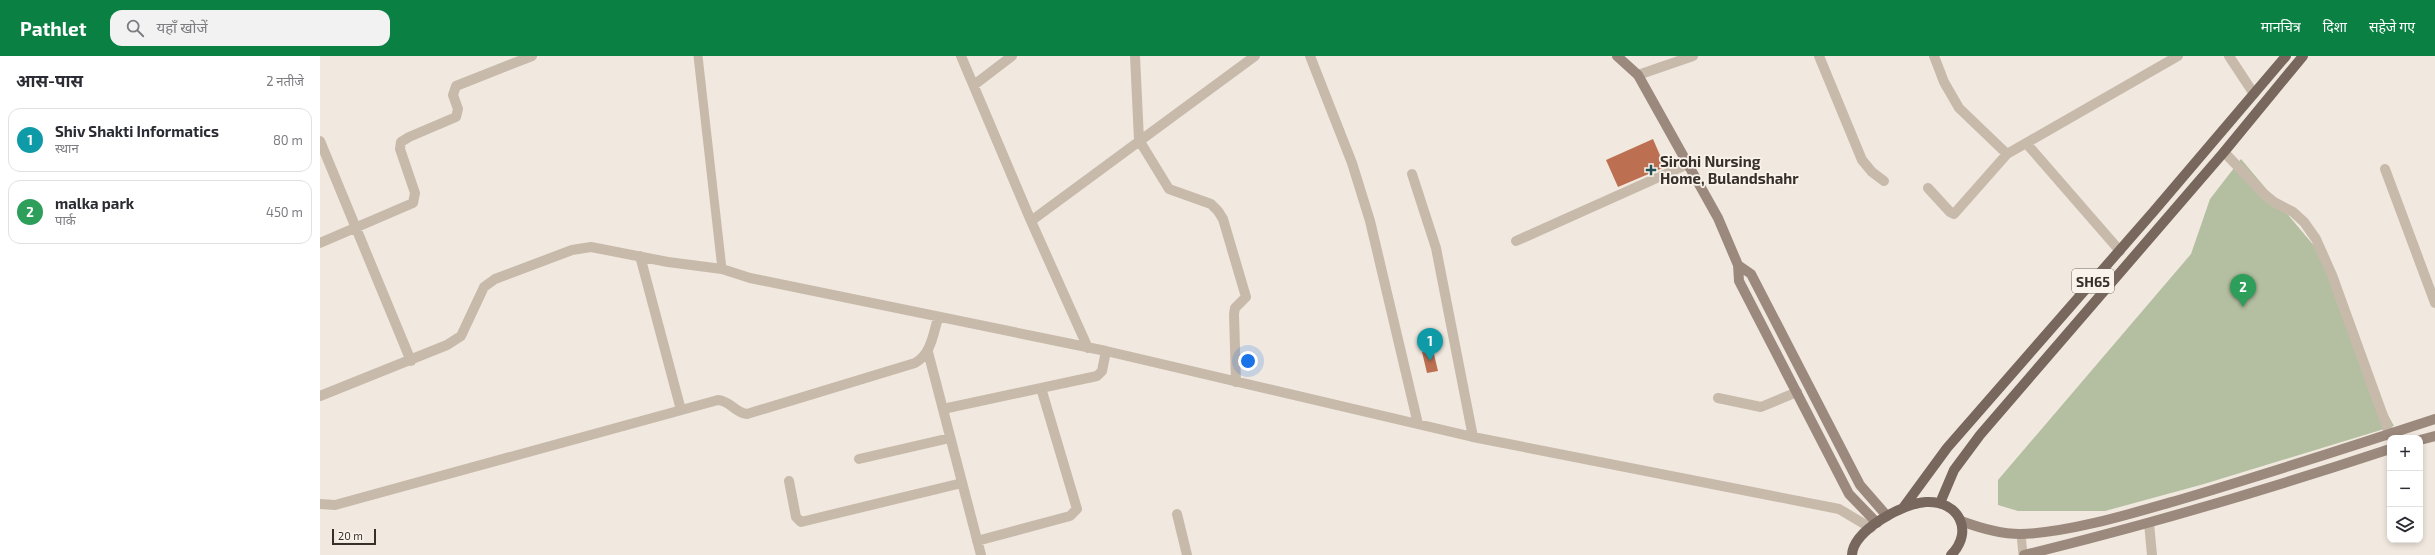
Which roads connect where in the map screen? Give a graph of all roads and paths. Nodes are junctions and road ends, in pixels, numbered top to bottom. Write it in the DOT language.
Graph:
graph roads {
  1 [pos="532,56"];
  2 [pos="698,56"];
  3 [pos="961,56"];
  4 [pos="1012,56"];
  5 [pos="1135,56"];
  6 [pos="1255,56"];
  7 [pos="1310,56"];
  8 [pos="1617,56"];
  9 [pos="1693,56"];
  10 [pos="1819,56"];
  11 [pos="1934,56"];
  12 [pos="2178,56"];
  13 [pos="2229,56"];
  14 [pos="2286,56"];
  15 [pos="2303,56"];
  16 [pos="1638,75"];
  17 [pos="974,85"];
  18 [pos="2254,94"];
  19 [pos="1139,140"];
  20 [pos="320,141"];
  21 [pos="2026,143"];
  22 [pos="2224,152"];
  23 [pos="2007,154"];
  24 [pos="1688,164"];
  25 [pos="2385,169"];
  26 [pos="1412,174"];
  27 [pos="1884,181"];
  28 [pos="1928,188"];
  29 [pos="1031,221"];
  30 [pos="355,228"];
  31 [pos="1516,241"];
  32 [pos="320,243"];
  33 [pos="2120,251"];
  34 [pos="640,256"];
  35 [pos="1738,265"];
  36 [pos="722,269"];
  37 [pos="2435,303"];
  38 [pos="938,318"];
  39 [pos="1088,348"];
  40 [pos="1106,351"];
  41 [pos="928,352"];
  42 [pos="411,361"];
  43 [pos="1236,382"];
  44 [pos="1041,388"];
  45 [pos="1797,392"];
  46 [pos="320,396"];
  47 [pos="1718,398"];
  48 [pos="943,409"];
  49 [pos="681,410"];
  50 [pos="2435,419"];
  51 [pos="1418,424"];
  52 [pos="2390,435"];
  53 [pos="2393,435"];
  54 [pos="2435,436"];
  55 [pos="1472,437"];
  56 [pos="2387,437"];
  57 [pos="950,438"];
  58 [pos="2423,439"];
  59 [pos="2387,450"];
  60 [pos="859,458"];
  61 [pos="789,481"];
  62 [pos="962,483"];
  63 [pos="1940,503"];
  64 [pos="320,504"];
  65 [pos="1903,508"];
  66 [pos="1177,514"];
  67 [pos="1887,516"];
  68 [pos="1962,521"];
  69 [pos="2149,524"];
  70 [pos="1874,525"];
  71 [pos="2021,534"];
  72 [pos="978,541"];
  73 [pos="1849,554"];
  74 [pos="981,555"];
  75 [pos="1187,555"];
  76 [pos="1951,555"];
  77 [pos="2024,555"];
  78 [pos="2152,555"];
  1 -- 30 [label="street"];
  2 -- 36 [label="lane"];
  3 -- 17 [label="street"];
  4 -- 17 [label="street"];
  5 -- 19 [label="street"];
  6 -- 19 [label="street"];
  7 -- 51 [label="street"];
  8 -- 16 [label="street"];
  9 -- 16 [label="street"];
  10 -- 27 [label="street"];
  11 -- 23 [label="street"];
  12 -- 21 [label="street"];
  13 -- 18 [label="street"];
  14 -- 18 [label="main road, SH65"];
  15 -- 22 [label="main road, SH65"];
  16 -- 24 [label="street"];
  17 -- 29 [label="street"];
  18 -- 33 [label="main road, SH65"];
  19 -- 29 [label="street"];
  19 -- 43 [label="street"];
  20 -- 30 [label="street"];
  21 -- 23 [label="street"];
  21 -- 33 [label="street"];
  22 -- 52 [label="street"];
  22 -- 63 [label="main road, SH65"];
  23 -- 28 [label="street"];
  24 -- 31 [label="street"];
  24 -- 35 [label="street"];
  25 -- 37 [label="street"];
  26 -- 55 [label="street"];
  29 -- 39 [label="street"];
  30 -- 32 [label="street"];
  30 -- 42 [label="street"];
  33 -- 65 [label="main road, SH65"];
  34 -- 36 [label="street"];
  34 -- 42 [label="street"];
  34 -- 49 [label="street"];
  35 -- 45 [label="street"];
  35 -- 67 [label="street"];
  36 -- 38 [label="street"];
  38 -- 39 [label="street"];
  38 -- 41 [label="street"];
  39 -- 40 [label="street"];
  40 -- 43 [label="street"];
  40 -- 44 [label="street"];
  41 -- 48 [label="street"];
  41 -- 49 [label="street"];
  42 -- 46 [label="street"];
  43 -- 51 [label="street"];
  44 -- 48 [label="street"];
  44 -- 72 [label="street"];
  45 -- 47 [label="street"];
  45 -- 70 [label="street"];
  48 -- 57 [label="street"];
  49 -- 64 [label="street"];
  50 -- 53 [label="street"];
  51 -- 55 [label="street"];
  54 -- 58 [label="street"];
  55 -- 70 [label="street"];
  56 -- 71 [label="street"];
  57 -- 60 [label="street"];
  57 -- 62 [label="street"];
  59 -- 69 [label="street"];
  61 -- 62 [label="street"];
  62 -- 72 [label="street"];
  63 -- 65 [label="main road, SH65"];
  63 -- 68 [label="main road"];
  65 -- 67 [label="main road, SH65"];
  66 -- 75 [label="street"];
  67 -- 70 [label="main road, SH65"];
  68 -- 71 [label="street"];
  68 -- 76 [label="main road"];
  69 -- 77 [label="street"];
  69 -- 78 [label="street"];
  70 -- 73 [label="main road, SH65"];
  71 -- 77 [label="lane"];
  72 -- 74 [label="street"];
}
